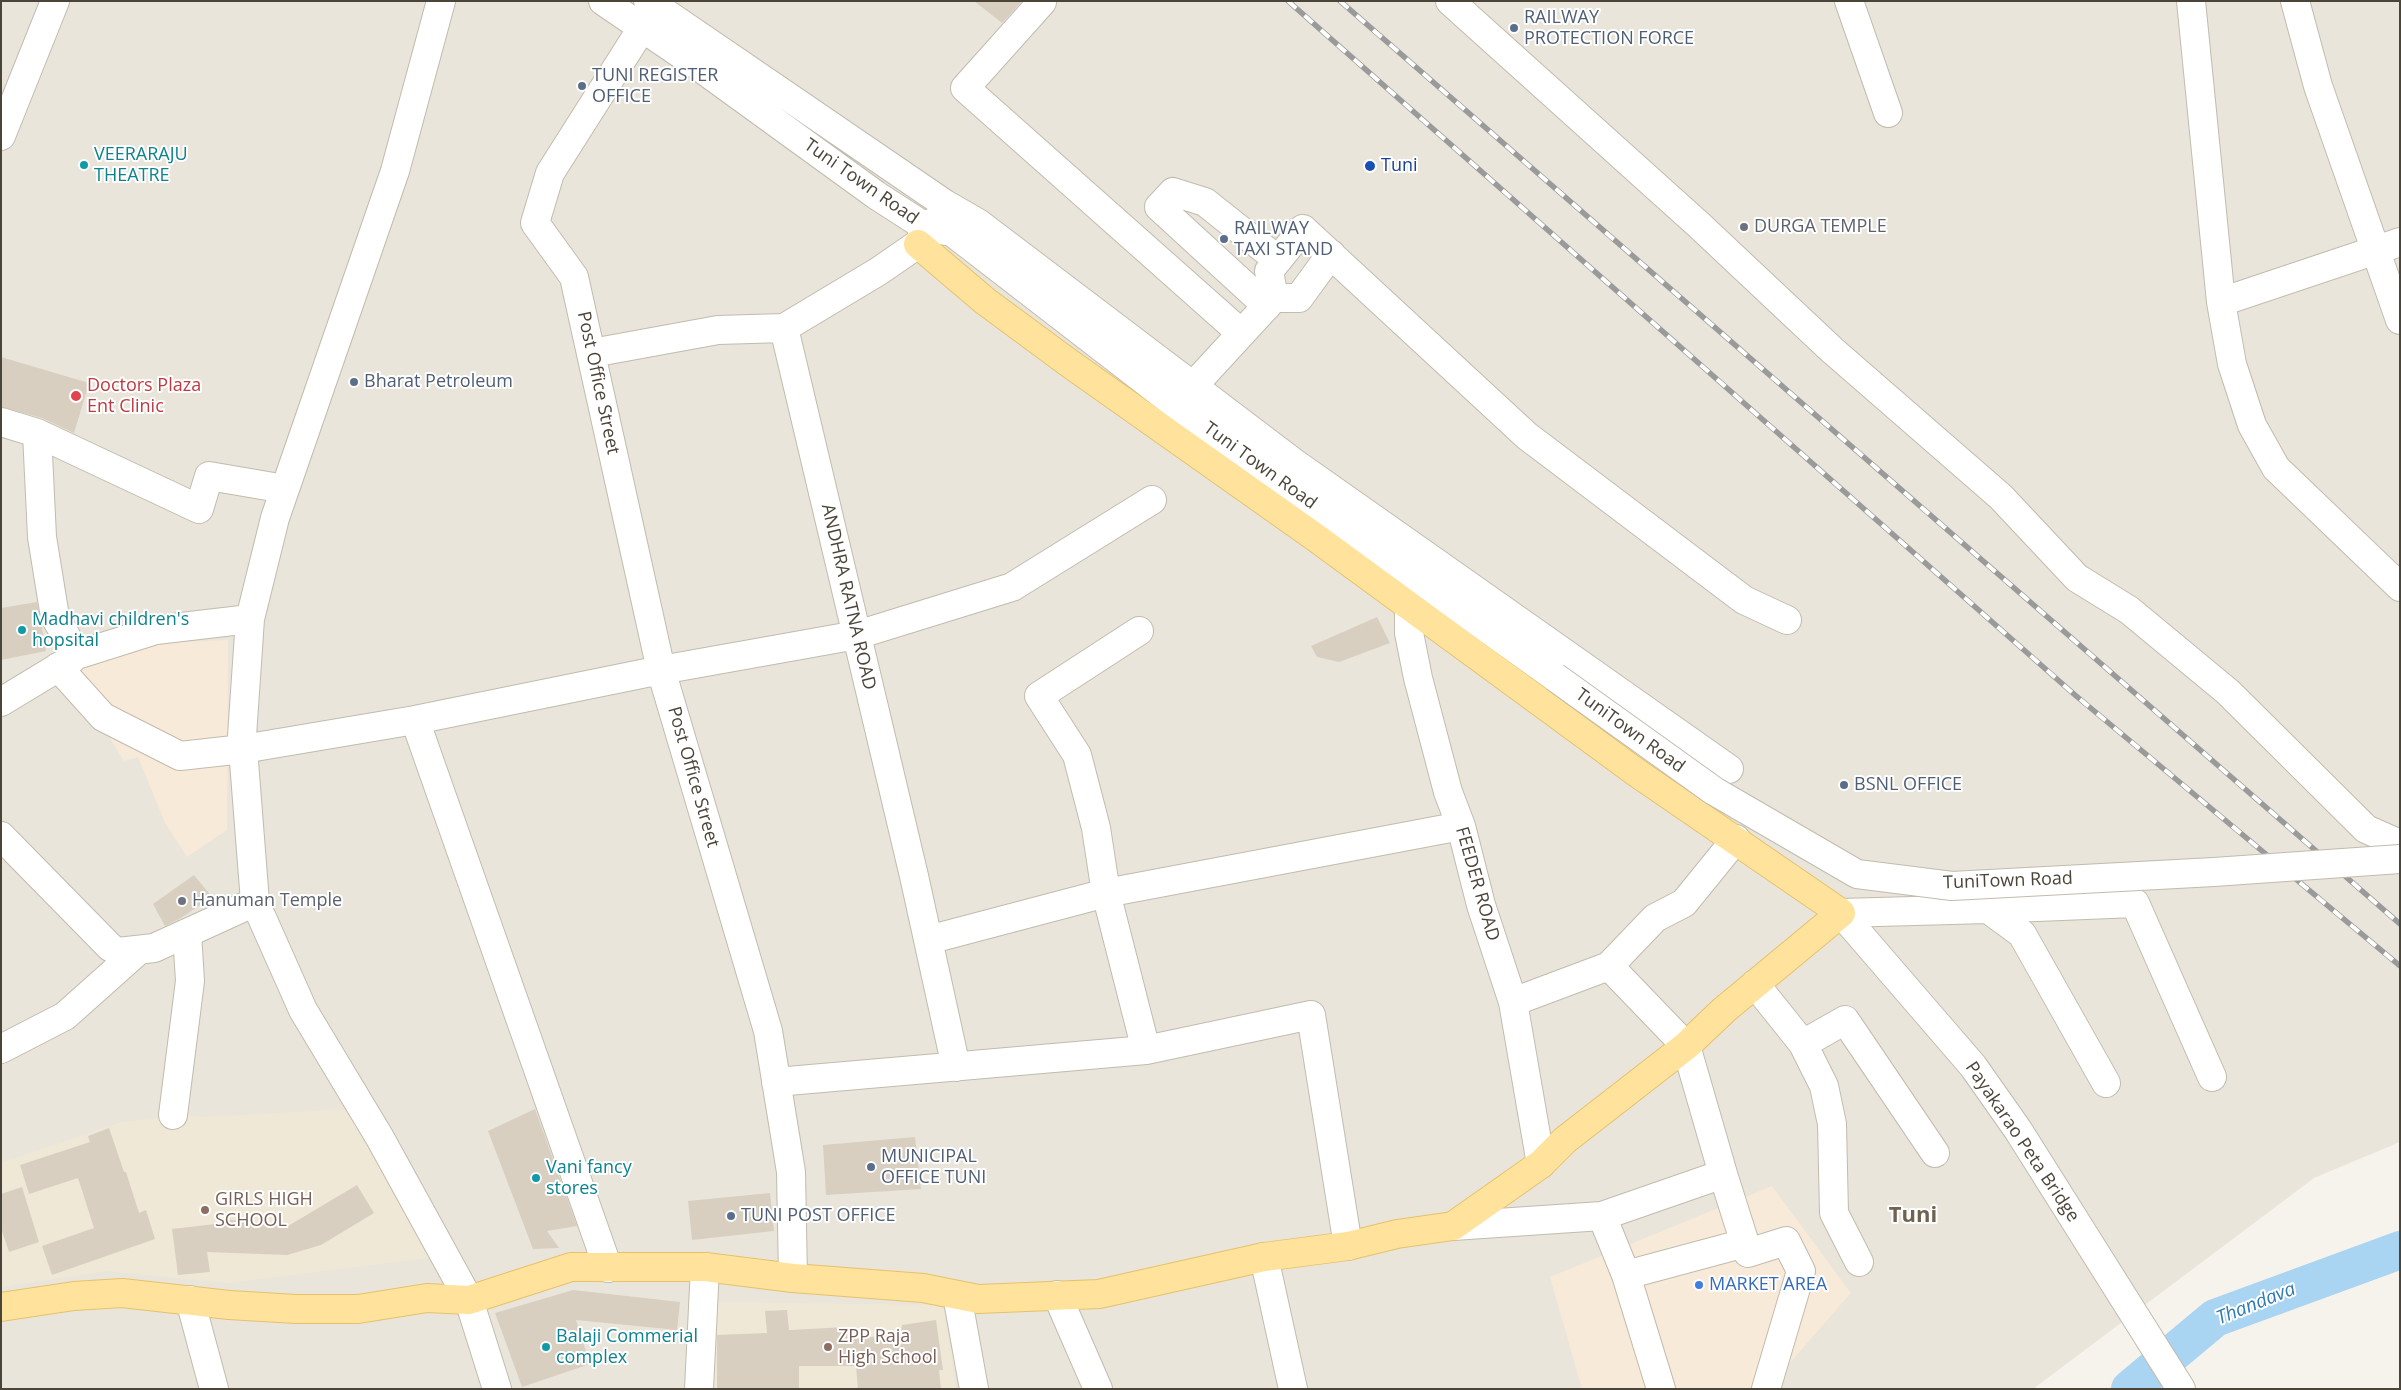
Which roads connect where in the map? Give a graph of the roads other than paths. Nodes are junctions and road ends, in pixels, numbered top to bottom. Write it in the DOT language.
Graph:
graph roads {
  1 [pos="55,1"];
  2 [pos="441,1"];
  3 [pos="603,1"];
  4 [pos="648,1"];
  5 [pos="1450,1"];
  6 [pos="1849,1"];
  7 [pos="2191,1"];
  8 [pos="2295,1"];
  9 [pos="1042,2"];
  10 [pos="642,28"];
  11 [pos="1888,113"];
  12 [pos="3,126"];
  13 [pos="945,204"];
  14 [pos="942,238"];
  15 [pos="2388,247"];
  16 [pos="1331,254"];
  17 [pos="1278,260"];
  18 [pos="1270,302"];
  19 [pos="2222,302"];
  20 [pos="2400,320"];
  21 [pos="784,328"];
  22 [pos="1241,333"];
  23 [pos="592,353"];
  24 [pos="1193,386"];
  25 [pos="1,422"];
  26 [pos="37,433"];
  27 [pos="285,489"];
  28 [pos="1152,500"];
  29 [pos="2400,587"];
  30 [pos="1409,606"];
  31 [pos="250,619"];
  32 [pos="1786,620"];
  33 [pos="1139,631"];
  34 [pos="857,635"];
  35 [pos="67,661"];
  36 [pos="661,670"];
  37 [pos="1554,677"];
  38 [pos="1,702"];
  39 [pos="415,720"];
  40 [pos="244,749"];
  41 [pos="1730,768"];
  42 [pos="1461,826"];
  43 [pos="1,836"];
  44 [pos="1736,839"];
  45 [pos="2400,844"];
  46 [pos="2400,859"];
  47 [pos="1106,893"];
  48 [pos="255,902"];
  49 [pos="1988,909"];
  50 [pos="1841,913"];
  51 [pos="187,933"];
  52 [pos="928,940"];
  53 [pos="138,950"];
  54 [pos="1609,966"];
  55 [pos="1756,984"];
  56 [pos="1513,1002"];
  57 [pos="1803,1044"];
  58 [pos="1686,1046"];
  59 [pos="1,1048"];
  60 [pos="1146,1050"];
  61 [pos="956,1067"];
  62 [pos="2212,1077"];
  63 [pos="776,1082"];
  64 [pos="2106,1083"];
  65 [pos="172,1115"];
  66 [pos="1935,1153"];
  67 [pos="1541,1164"];
  68 [pos="1723,1174"];
  69 [pos="1602,1216"];
  70 [pos="1453,1226"];
  71 [pos="1744,1243"];
  72 [pos="1348,1246"];
  73 [pos="1264,1257"];
  74 [pos="1859,1262"];
  75 [pos="705,1267"];
  76 [pos="608,1268"];
  77 [pos="1626,1275"];
  78 [pos="793,1278"];
  79 [pos="957,1295"];
  80 [pos="1057,1295"];
  81 [pos="190,1300"];
  82 [pos="469,1300"];
  83 [pos="1,1307"];
  84 [pos="214,1389"];
  85 [pos="497,1389"];
  86 [pos="700,1389"];
  87 [pos="974,1389"];
  88 [pos="1098,1389"];
  89 [pos="1293,1389"];
  90 [pos="1661,1389"];
  91 [pos="1766,1389"];
  92 [pos="2181,1389"];
  1 -- 12 [label="street"];
  2 -- 27 [label="street"];
  3 -- 10 [label="street, Tuni Town Road"];
  4 -- 13 [label="street, Tuni Town Road"];
  5 -- 45 [label="street"];
  6 -- 11 [label="street"];
  7 -- 19 [label="street"];
  8 -- 15 [label="street"];
  9 -- 22 [label="street"];
  10 -- 14 [label="street, Tuni Town Road"];
  10 -- 23 [label="street, Post Office Street"];
  13 -- 14 [label="street, Tuni Town Road"];
  13 -- 24 [label="street"];
  14 -- 21 [label="street"];
  14 -- 30 [label="main road"];
  14 -- 37 [label="street, Tuni Town Road"];
  15 -- 19 [label="street"];
  15 -- 20 [label="street"];
  16 -- 17 [label="street"];
  16 -- 18 [label="street"];
  16 -- 32 [label="street"];
  17 -- 18 [label="street"];
  17 -- 18 [label="street"];
  18 -- 22 [label="street"];
  19 -- 29 [label="street"];
  21 -- 23 [label="street"];
  21 -- 34 [label="street, ANDHRA RATNA ROAD"];
  22 -- 24 [label="street"];
  23 -- 36 [label="street, Post Office Street"];
  24 -- 41 [label="street"];
  25 -- 26 [label="street"];
  26 -- 27 [label="street"];
  26 -- 35 [label="street"];
  27 -- 31 [label="street"];
  28 -- 34 [label="street"];
  30 -- 42 [label="street, FEEDER ROAD"];
  30 -- 44 [label="main road"];
  31 -- 35 [label="street"];
  31 -- 40 [label="street"];
  33 -- 47 [label="street"];
  34 -- 36 [label="street"];
  34 -- 52 [label="street, ANDHRA RATNA ROAD"];
  35 -- 38 [label="street"];
  35 -- 40 [label="street"];
  36 -- 39 [label="street"];
  36 -- 63 [label="street, Post Office Street"];
  37 -- 46 [label="street, TuniTown Road, bridge"];
  39 -- 40 [label="street"];
  39 -- 76 [label="street"];
  40 -- 48 [label="street"];
  42 -- 47 [label="street"];
  42 -- 56 [label="street, FEEDER ROAD"];
  43 -- 53 [label="street"];
  44 -- 50 [label="main road"];
  44 -- 54 [label="street"];
  47 -- 52 [label="street"];
  47 -- 60 [label="street"];
  48 -- 51 [label="street"];
  48 -- 82 [label="street"];
  49 -- 50 [label="street"];
  49 -- 62 [label="street"];
  49 -- 64 [label="street"];
  50 -- 55 [label="main road"];
  50 -- 92 [label="street, Payakarao Peta Bridge"];
  51 -- 53 [label="street"];
  51 -- 65 [label="street"];
  52 -- 61 [label="street, ANDHRA RATNA ROAD"];
  53 -- 59 [label="street"];
  54 -- 56 [label="street"];
  54 -- 58 [label="street"];
  55 -- 57 [label="street"];
  55 -- 58 [label="main road"];
  56 -- 67 [label="street, FEEDER ROAD"];
  57 -- 66 [label="street"];
  57 -- 74 [label="street"];
  58 -- 67 [label="main road"];
  58 -- 68 [label="street"];
  60 -- 61 [label="street"];
  60 -- 72 [label="street"];
  61 -- 63 [label="street"];
  63 -- 78 [label="street, Post Office Street"];
  67 -- 70 [label="main road"];
  68 -- 69 [label="street"];
  68 -- 71 [label="street"];
  69 -- 70 [label="street"];
  69 -- 77 [label="street"];
  70 -- 72 [label="main road"];
  71 -- 77 [label="street"];
  71 -- 91 [label="street"];
  72 -- 73 [label="main road"];
  73 -- 80 [label="main road"];
  73 -- 89 [label="street"];
  75 -- 76 [label="main road"];
  75 -- 78 [label="main road"];
  75 -- 86 [label="street"];
  76 -- 82 [label="main road"];
  77 -- 90 [label="street"];
  78 -- 79 [label="main road"];
  79 -- 80 [label="main road"];
  79 -- 87 [label="street"];
  80 -- 88 [label="street"];
  81 -- 82 [label="main road"];
  81 -- 83 [label="main road"];
  81 -- 84 [label="street"];
  82 -- 85 [label="street"];
}
